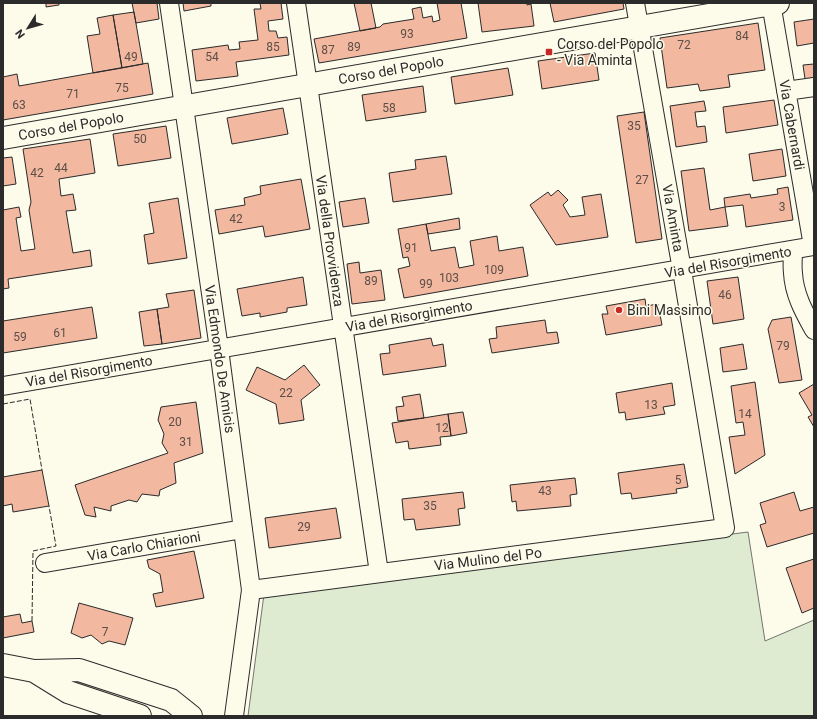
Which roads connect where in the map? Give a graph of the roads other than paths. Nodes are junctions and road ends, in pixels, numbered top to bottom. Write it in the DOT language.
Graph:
graph roads {
  1 [pos="169,3"];
  2 [pos="296,3"];
  3 [pos="635,3"];
  4 [pos="773,3"];
  5 [pos="640,27"];
  6 [pos="308,85"];
  7 [pos="814,87"];
  8 [pos="786,91"];
  9 [pos="184,107"];
  10 [pos="3,138"];
  11 [pos="813,246"];
  12 [pos="793,250"];
  13 [pos="682,270"];
  14 [pos="343,328"];
  15 [pos="814,330"];
  16 [pos="219,349"];
  17 [pos="3,386"];
  18 [pos="725,528"];
  19 [pos="243,529"];
  20 [pos="45,562"];
  21 [pos="379,573"];
  22 [pos="251,590"];
  23 [pos="3,665"];
  24 [pos="34,671"];
  25 [pos="140,716"];
  26 [pos="191,716"];
  27 [pos="234,716"];
  1 -- 9 [label="street, Via Edmondo De Amicis"];
  2 -- 6 [label="street, Via della Provvidenza"];
  3 -- 5 [label="street, Via Aminta"];
  4 -- 5 [label="street, Corso del Popolo"];
  4 -- 8 [label="street, Via Cabernardi"];
  5 -- 6 [label="street, Corso del Popolo"];
  5 -- 13 [label="street, Via Aminta"];
  6 -- 9 [label="street, Corso del Popolo"];
  6 -- 14 [label="street, Via della Provvidenza"];
  7 -- 8 [label="street"];
  8 -- 11 [label="street, Via Cabernardi"];
  9 -- 10 [label="street, Corso del Popolo"];
  9 -- 16 [label="street, Via Edmondo De Amicis"];
  11 -- 12 [label="street, Via del Risorgimento"];
  12 -- 13 [label="street, Via del Risorgimento"];
  12 -- 15 [label="street"];
  13 -- 14 [label="street, Via del Risorgimento"];
  13 -- 18 [label="street, Via Aminta"];
  14 -- 16 [label="street, Via del Risorgimento"];
  14 -- 21 [label="street, Via della Provvidenza"];
  16 -- 17 [label="street, Via del Risorgimento"];
  16 -- 19 [label="street, Via Edmondo De Amicis"];
  18 -- 21 [label="street, Via Mulino del Po"];
  19 -- 20 [label="street, Via Carlo Chiarioni"];
  19 -- 22 [label="street, Via Edmondo De Amicis"];
  21 -- 22 [label="street, Via Mulino del Po"];
  22 -- 27 [label="street, Via Edmondo De Amicis"];
  23 -- 24 [label="street"];
  24 -- 25 [label="street"];
  24 -- 26 [label="street"];
}
